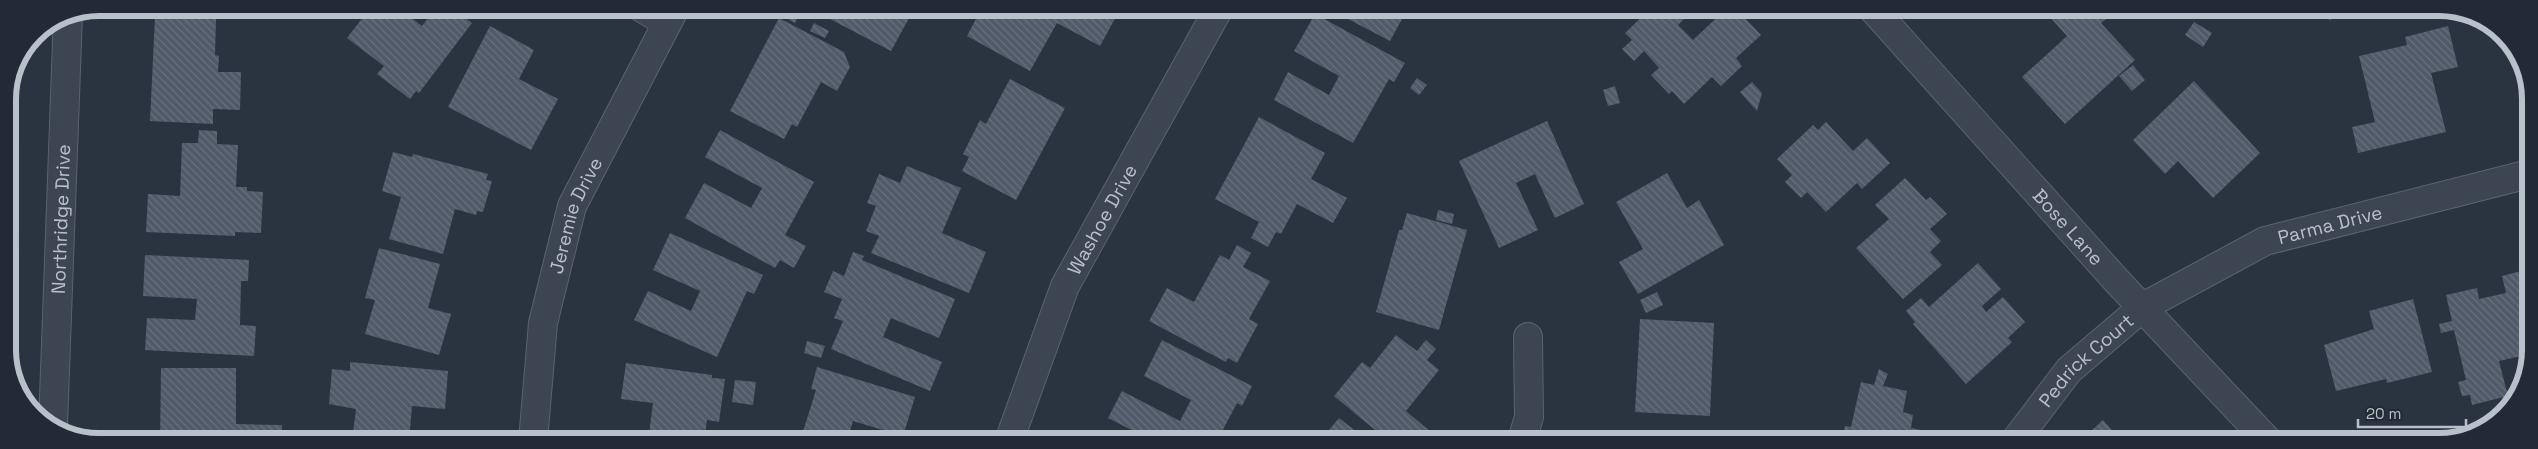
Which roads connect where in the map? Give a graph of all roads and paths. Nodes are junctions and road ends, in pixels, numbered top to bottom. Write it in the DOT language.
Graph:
graph roads {
  1 [pos="670,16"];
  2 [pos="1215,16"];
  3 [pos="1884,16"];
  4 [pos="68,23"];
  5 [pos="2522,176"];
  6 [pos="2143,307"];
  7 [pos="1528,337"];
  8 [pos="53,418"];
  9 [pos="534,433"];
  10 [pos="1012,433"];
  11 [pos="1524,433"];
  12 [pos="2021,433"];
  13 [pos="2261,433"];
  1 -- 9 [label="street, Jeremie Drive"];
  2 -- 10 [label="street, Washoe Drive"];
  3 -- 6 [label="street, Bose Lane"];
  4 -- 8 [label="street, Northridge Drive"];
  5 -- 6 [label="street, Parma Drive"];
  6 -- 12 [label="street, Pedrick Court"];
  6 -- 13 [label="street, Bose Lane"];
  7 -- 11 [label="street"];
}
